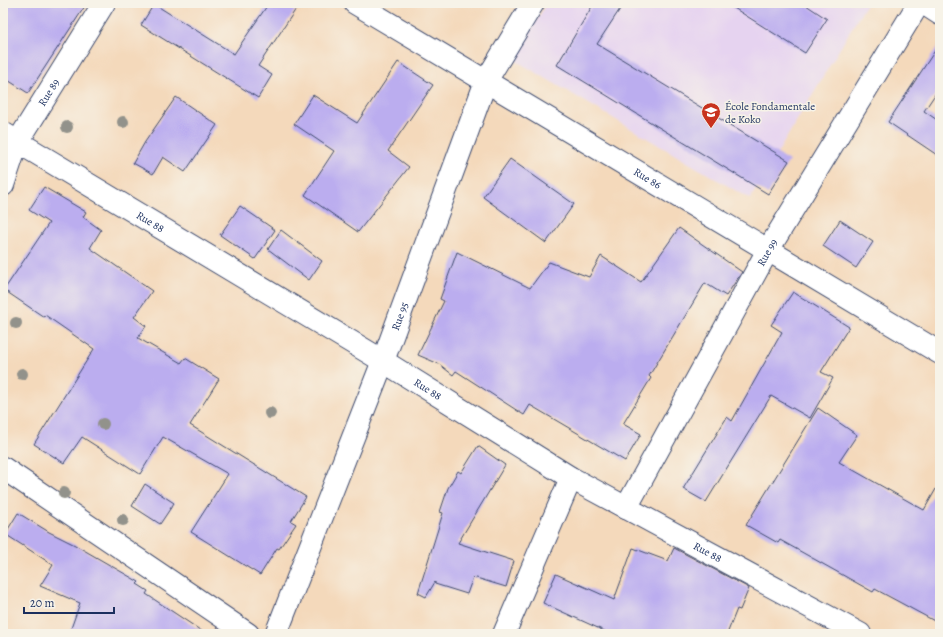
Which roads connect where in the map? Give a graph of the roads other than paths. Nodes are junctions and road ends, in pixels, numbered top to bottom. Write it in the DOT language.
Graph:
graph roads {
  1 [pos="104,3"];
  2 [pos="355,3"];
  3 [pos="532,3"];
  4 [pos="919,3"];
  5 [pos="923,3"];
  6 [pos="940,14"];
  7 [pos="486,81"];
  8 [pos="10,138"];
  9 [pos="3,185"];
  10 [pos="768,250"];
  11 [pos="940,353"];
  12 [pos="383,361"];
  13 [pos="3,468"];
  14 [pos="571,478"];
  15 [pos="626,508"];
  16 [pos="248,634"];
  17 [pos="276,634"];
  18 [pos="504,634"];
  19 [pos="860,634"];
  1 -- 8 [label="street, Rue 89"];
  2 -- 7 [label="street, Rue 86"];
  3 -- 7 [label="street, Rue 95"];
  4 -- 10 [label="street, Rue 99"];
  5 -- 6 [label="street"];
  7 -- 10 [label="street, Rue 86"];
  7 -- 12 [label="street, Rue 95"];
  8 -- 9 [label="street, Rue 89"];
  8 -- 12 [label="street, Rue 88"];
  10 -- 11 [label="street, Rue 86"];
  10 -- 15 [label="street, Rue 99"];
  12 -- 14 [label="street, Rue 88"];
  12 -- 17 [label="street, Rue 95"];
  13 -- 16 [label="street"];
  14 -- 15 [label="street, Rue 88"];
  14 -- 18 [label="street"];
  15 -- 19 [label="street, Rue 88"];
}
